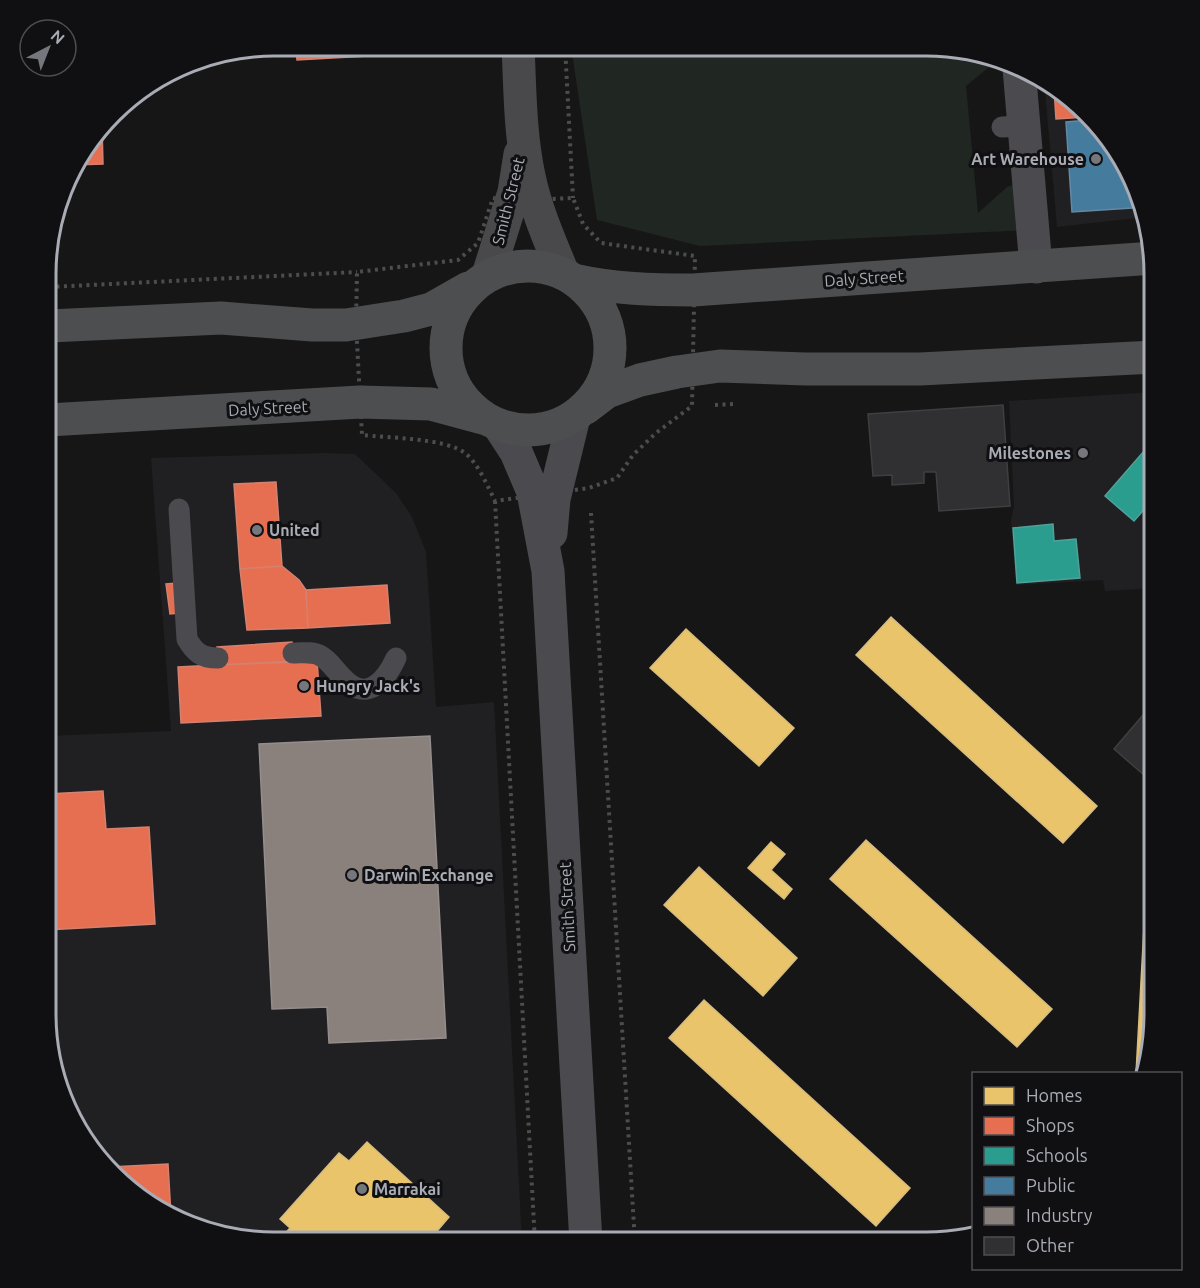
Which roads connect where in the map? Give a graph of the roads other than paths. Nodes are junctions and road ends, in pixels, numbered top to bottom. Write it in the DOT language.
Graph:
graph roads {
  1 [pos="519,56"];
  2 [pos="1018,76"];
  3 [pos="523,125"];
  4 [pos="1144,259"];
  5 [pos="1036,267"];
  6 [pos="568,277"];
  7 [pos="481,280"];
  8 [pos="56,326"];
  9 [pos="1144,358"];
  10 [pos="580,412"];
  11 [pos="56,420"];
  12 [pos="492,422"];
  13 [pos="179,509"];
  14 [pos="548,571"];
  15 [pos="293,653"];
  16 [pos="218,658"];
  17 [pos="396,658"];
  18 [pos="585,1232"];
  1 -- 3 [label="street, Smith Street"];
  2 -- 5 [label="street"];
  3 -- 6 [label="street, Smith Street"];
  3 -- 7 [label="street, Smith Street"];
  4 -- 5 [label="main road, Daly Street"];
  5 -- 6 [label="main road, Daly Street"];
  6 -- 7 [label="main road"];
  6 -- 10 [label="main road"];
  7 -- 8 [label="main road"];
  7 -- 12 [label="main road"];
  9 -- 10 [label="main road"];
  10 -- 12 [label="main road"];
  10 -- 14 [label="street, Smith Street"];
  11 -- 12 [label="main road, Daly Street"];
  12 -- 14 [label="street, Smith Street"];
  13 -- 16 [label="lane"];
  14 -- 18 [label="street, Smith Street"];
  15 -- 17 [label="lane"];
}
